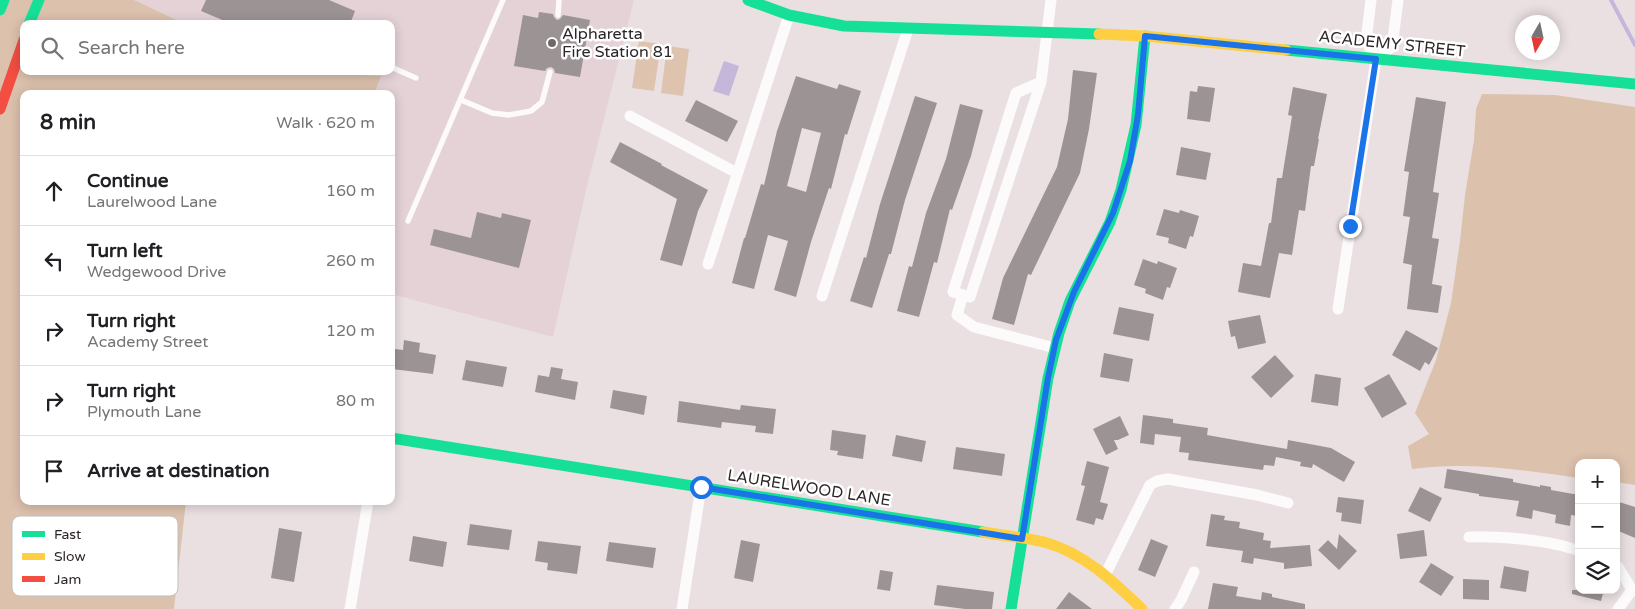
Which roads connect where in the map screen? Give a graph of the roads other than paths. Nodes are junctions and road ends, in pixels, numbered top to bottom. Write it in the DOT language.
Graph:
graph roads {
  1 [pos="4,0"];
  2 [pos="39,0"];
  3 [pos="504,0"];
  4 [pos="559,0"];
  5 [pos="748,0"];
  6 [pos="1051,0"];
  7 [pos="1371,0"];
  8 [pos="1398,0"];
  9 [pos="0,10"];
  10 [pos="558,14"];
  11 [pos="789,15"];
  12 [pos="31,20"];
  13 [pos="908,29"];
  14 [pos="1047,31"];
  15 [pos="1145,36"];
  16 [pos="20,52"];
  17 [pos="1376,59"];
  18 [pos="395,69"];
  19 [pos="550,72"];
  20 [pos="416,78"];
  21 [pos="1041,82"];
  22 [pos="1635,84"];
  23 [pos="461,100"];
  24 [pos="0,109"];
  25 [pos="630,116"];
  26 [pos="737,173"];
  27 [pos="408,221"];
  28 [pos="708,264"];
  29 [pos="963,295"];
  30 [pos="822,296"];
  31 [pos="1338,309"];
  32 [pos="1055,348"];
  33 [pos="395,439"];
  34 [pos="701,487"];
  35 [pos="1288,503"];
  36 [pos="367,505"];
  37 [pos="1469,536"];
  38 [pos="1022,539"];
  39 [pos="1575,549"];
  40 [pos="1620,570"];
  41 [pos="1194,572"];
  42 [pos="1106,573"];
  43 [pos="1633,590"];
  44 [pos="350,609"];
  45 [pos="682,609"];
  46 [pos="1011,609"];
  47 [pos="1142,609"];
  48 [pos="1174,609"];
  49 [pos="1618,609"];
  1 -- 9 [label="street"];
  2 -- 12 [label="street"];
  3 -- 23 [label="lane"];
  4 -- 10 [label="lane"];
  5 -- 11 [label="street, ACADEMY STREET"];
  6 -- 14 [label="street"];
  7 -- 17 [label="street"];
  8 -- 17 [label="street"];
  11 -- 13 [label="street, ACADEMY STREET"];
  11 -- 26 [label="street"];
  13 -- 14 [label="street, ACADEMY STREET"];
  13 -- 30 [label="street"];
  14 -- 15 [label="street, ACADEMY STREET"];
  14 -- 21 [label="street"];
  15 -- 17 [label="street, ACADEMY STREET"];
  15 -- 32 [label="street"];
  16 -- 24 [label="street"];
  17 -- 22 [label="street, ACADEMY STREET"];
  17 -- 31 [label="street"];
  18 -- 20 [label="lane"];
  19 -- 23 [label="lane"];
  21 -- 29 [label="street"];
  21 -- 29 [label="street"];
  23 -- 27 [label="lane"];
  25 -- 26 [label="street"];
  26 -- 28 [label="street"];
  29 -- 32 [label="street"];
  32 -- 38 [label="street"];
  33 -- 34 [label="street, LAURELWOOD LANE"];
  34 -- 38 [label="street, LAURELWOOD LANE"];
  34 -- 45 [label="street"];
  35 -- 42 [label="street"];
  36 -- 44 [label="street"];
  37 -- 39 [label="street"];
  38 -- 42 [label="street, LAURELWOOD LANE"];
  38 -- 46 [label="street"];
  40 -- 43 [label="street"];
  41 -- 48 [label="street"];
  42 -- 47 [label="street, LAURELWOOD LANE"];
  43 -- 49 [label="street"];
}
